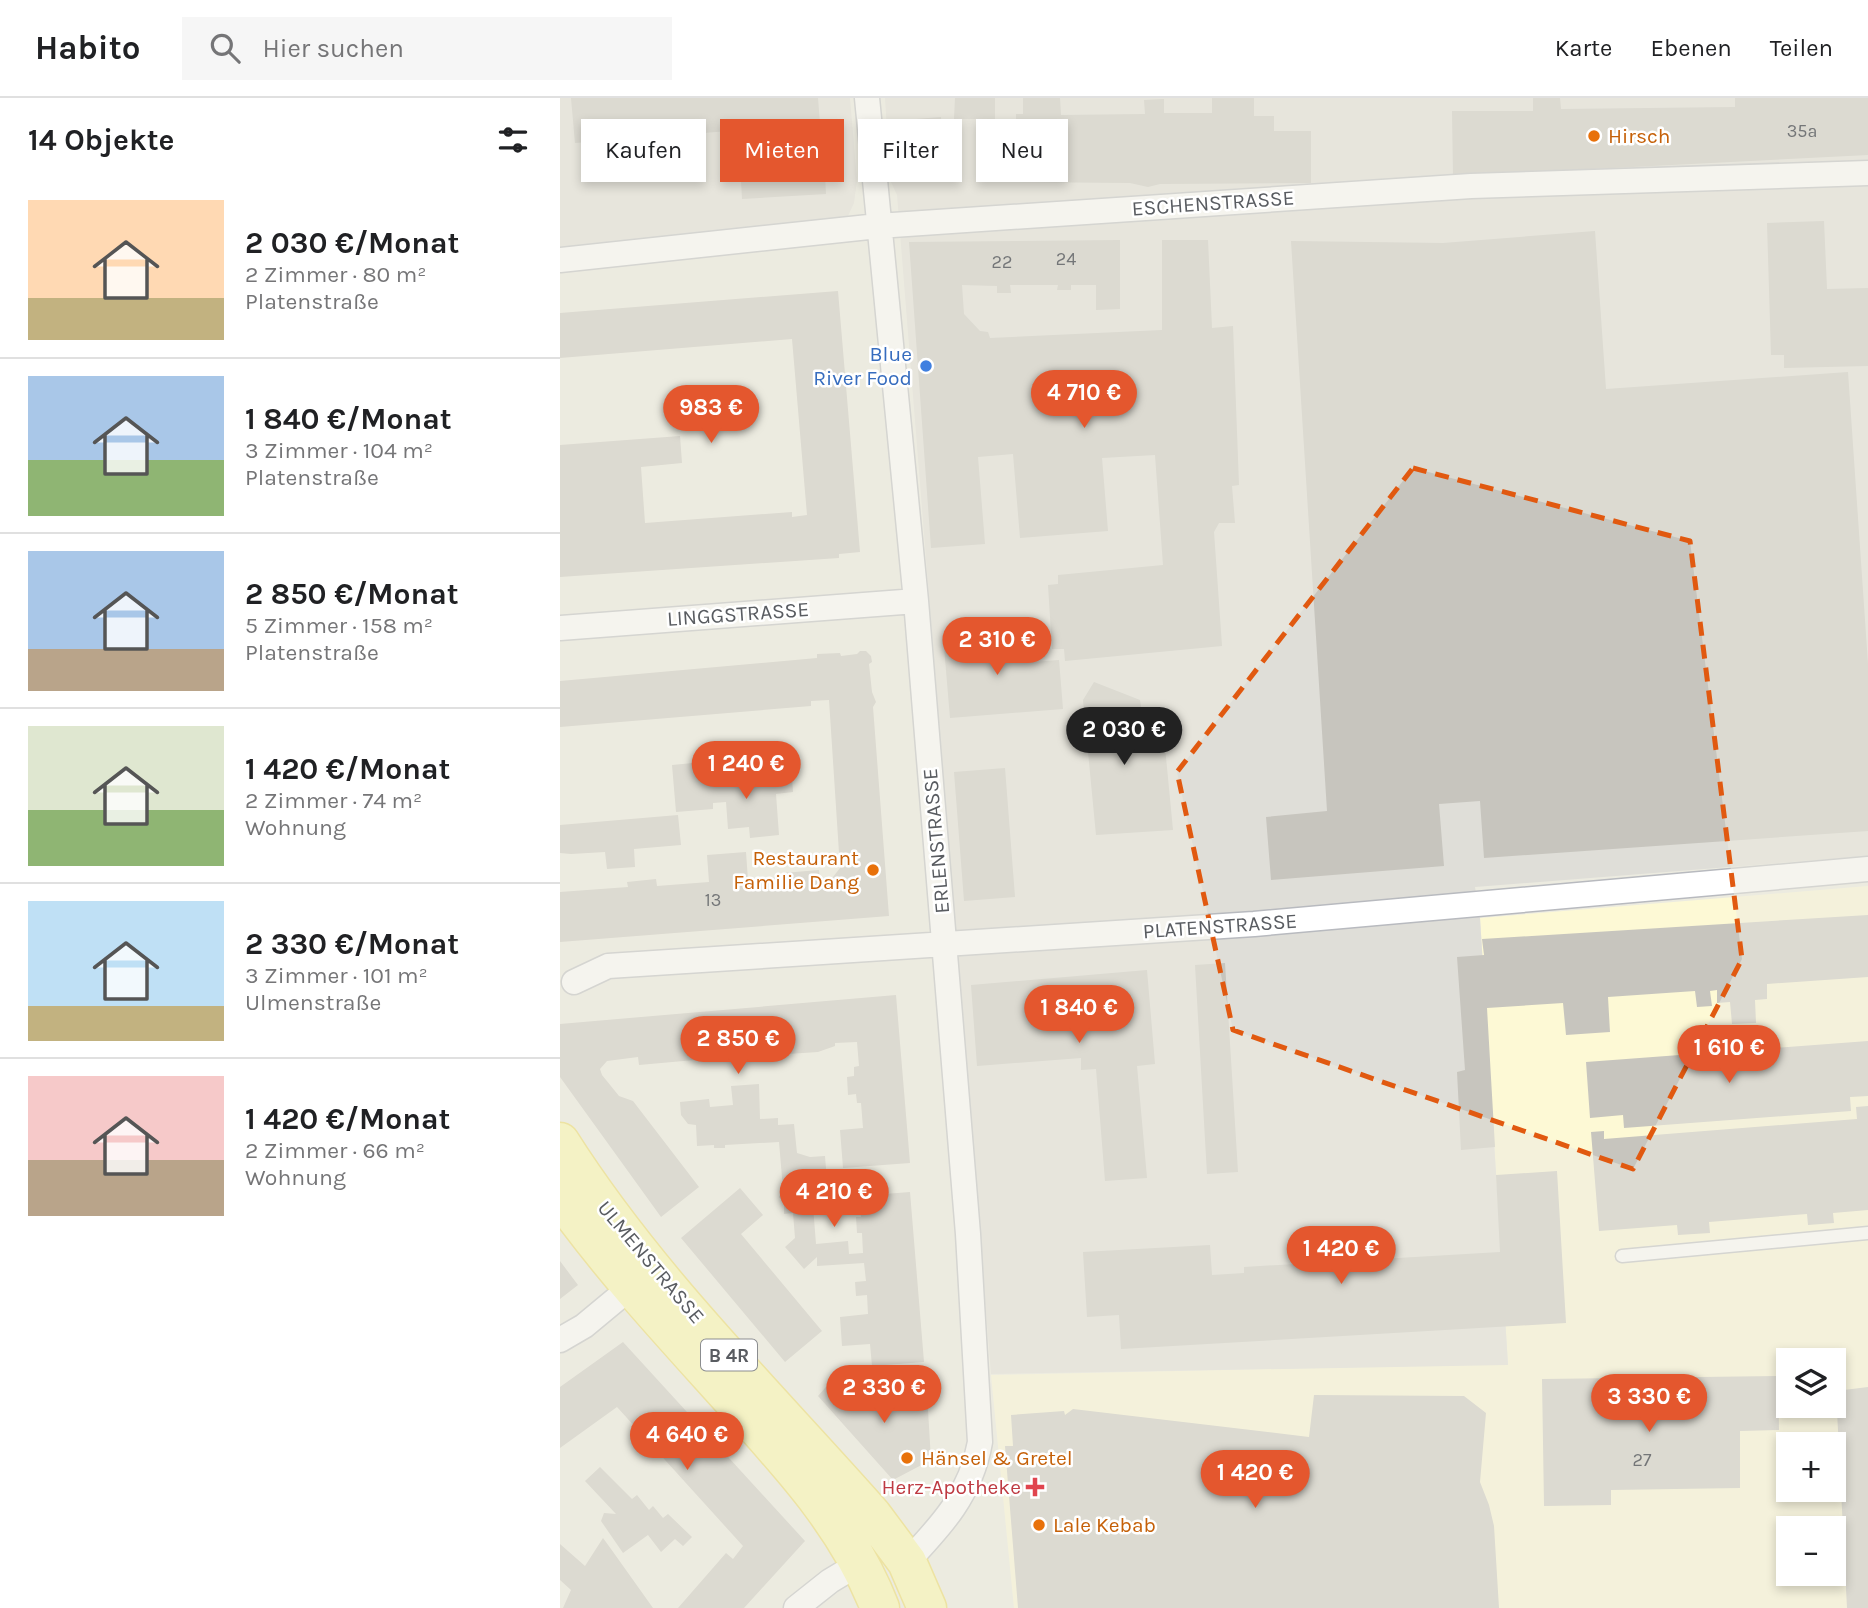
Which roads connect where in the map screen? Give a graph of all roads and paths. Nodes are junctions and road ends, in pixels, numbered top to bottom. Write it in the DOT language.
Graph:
graph roads {
  1 [pos="867,98"];
  2 [pos="1868,173"];
  3 [pos="878,226"];
  4 [pos="560,260"];
  5 [pos="916,601"];
  6 [pos="560,628"];
  7 [pos="1868,869"];
  8 [pos="945,945"];
  9 [pos="574,982"];
  10 [pos="560,1142"];
  11 [pos="560,1196"];
  12 [pos="1868,1233"];
  13 [pos="1622,1256"];
  14 [pos="631,1287"];
  15 [pos="560,1340"];
  16 [pos="907,1562"];
  17 [pos="847,1571"];
  18 [pos="796,1608"];
  19 [pos="880,1608"];
  20 [pos="927,1608"];
  1 -- 3 [label="street, ERLENSTRASSE"];
  2 -- 3 [label="street, ESCHENSTRASSE"];
  3 -- 4 [label="street, ESCHENSTRASSE"];
  3 -- 5 [label="street, ERLENSTRASSE"];
  5 -- 6 [label="street, LINGGSTRASSE"];
  5 -- 8 [label="street, ERLENSTRASSE"];
  7 -- 8 [label="street, PLATENSTRASSE"];
  8 -- 9 [label="street, PLATENSTRASSE"];
  8 -- 16 [label="street, ERLENSTRASSE"];
  10 -- 16 [label="main road, ULMENSTRASSE / B 4R"];
  11 -- 14 [label="main road, ULMENSTRASSE / B 4R"];
  12 -- 13 [label="lane"];
  14 -- 15 [label="street"];
  14 -- 17 [label="main road, ULMENSTRASSE / B 4R"];
  16 -- 20 [label="main road, ULMENSTRASSE / B 4R"];
  17 -- 18 [label="street"];
  17 -- 19 [label="main road, ULMENSTRASSE / B 4R"];
}
